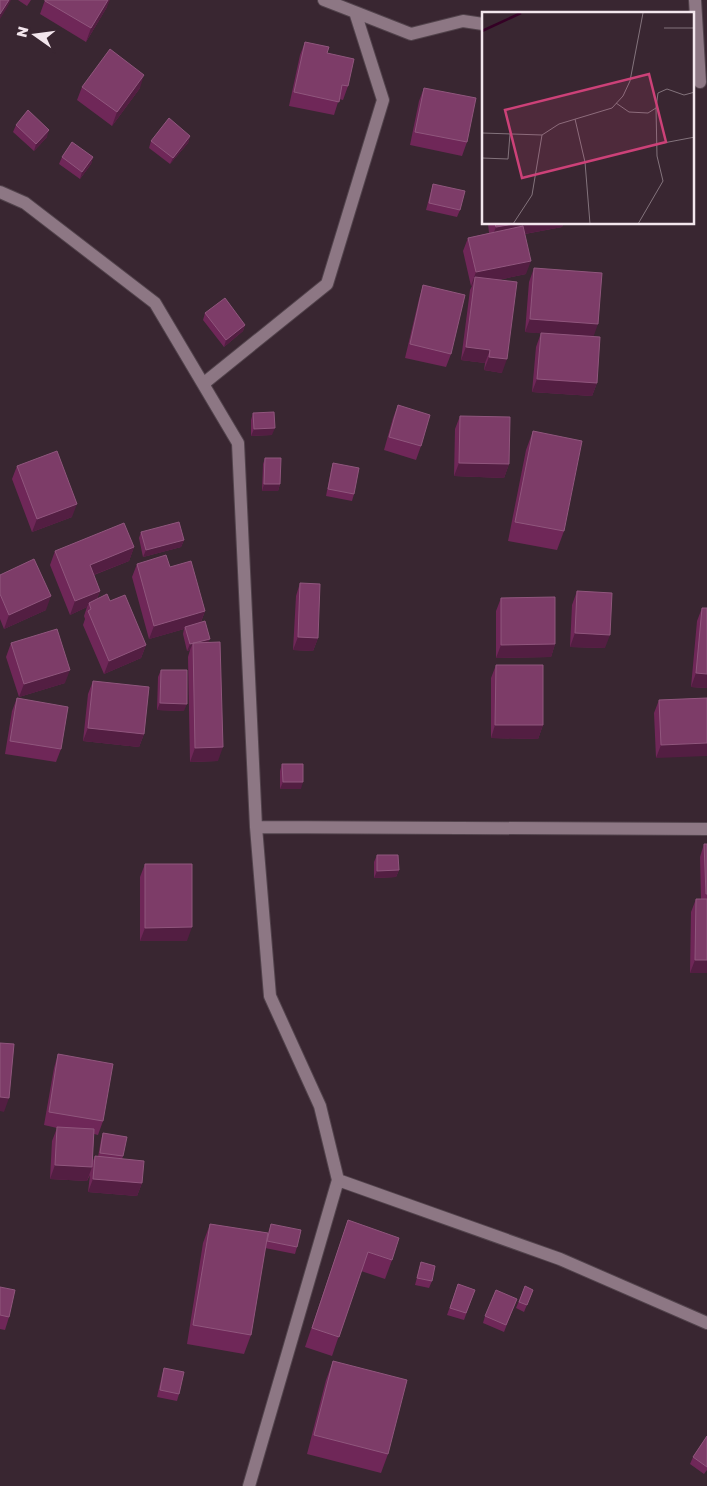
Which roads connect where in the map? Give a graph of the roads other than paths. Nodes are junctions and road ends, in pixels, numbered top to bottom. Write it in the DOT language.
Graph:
graph roads {
  1 [pos="324,0"];
  2 [pos="695,0"];
  3 [pos="355,12"];
  4 [pos="482,24"];
  5 [pos="700,82"];
  6 [pos="0,192"];
  7 [pos="203,384"];
  8 [pos="256,827"];
  9 [pos="707,829"];
  10 [pos="338,1180"];
  11 [pos="707,1323"];
  12 [pos="249,1486"];
  1 -- 3 [label="street"];
  2 -- 5 [label="street"];
  3 -- 4 [label="street"];
  3 -- 7 [label="street"];
  6 -- 7 [label="street"];
  7 -- 8 [label="street"];
  8 -- 9 [label="street"];
  8 -- 10 [label="street"];
  10 -- 11 [label="street"];
  10 -- 12 [label="street"];
}
